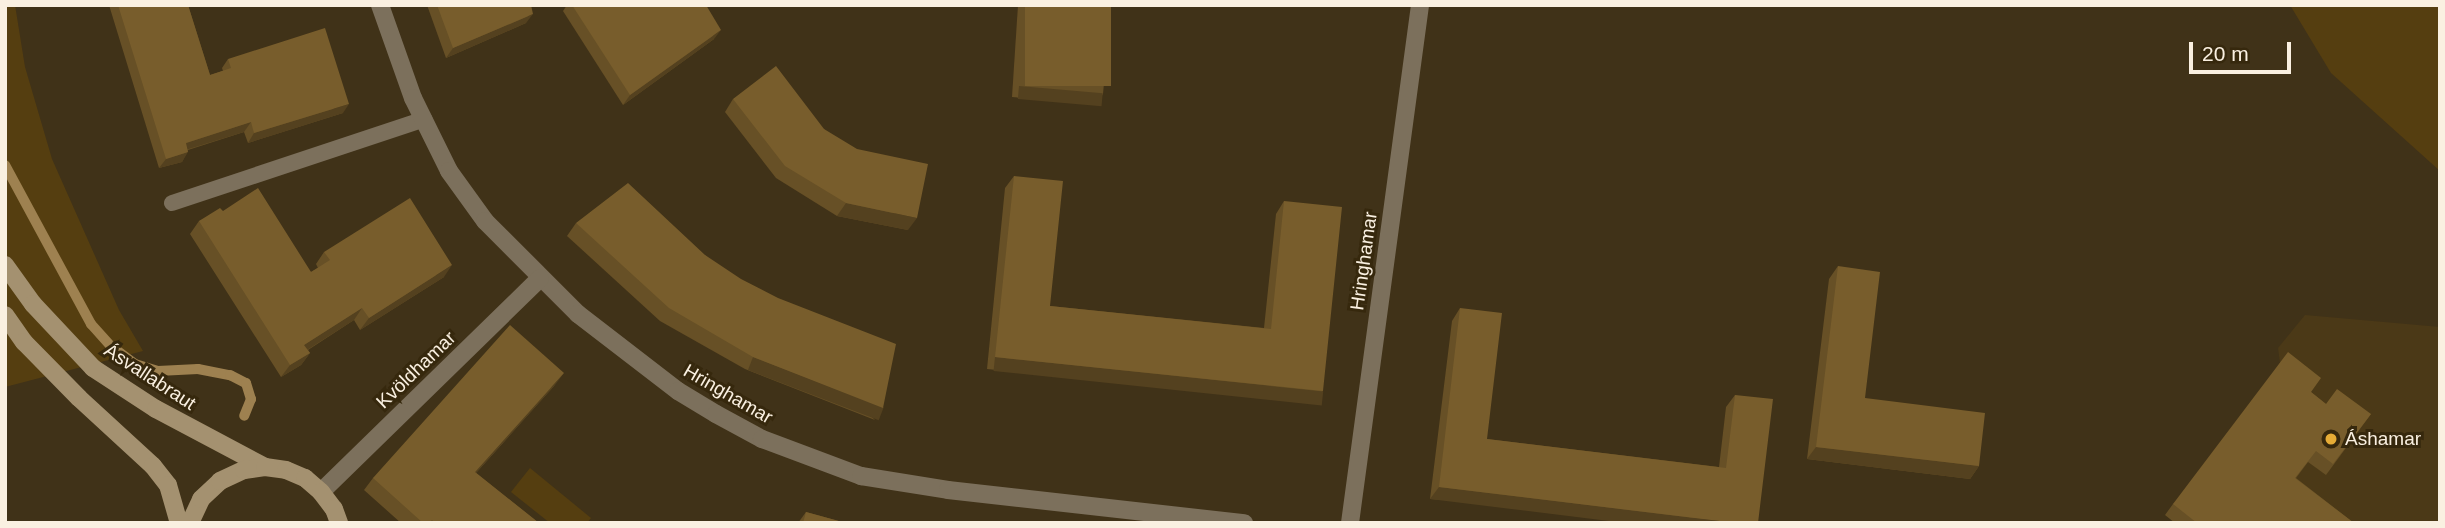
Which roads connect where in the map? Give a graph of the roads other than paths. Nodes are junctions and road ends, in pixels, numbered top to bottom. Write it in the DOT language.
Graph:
graph roads {
  1 [pos="380,5"];
  2 [pos="1420,5"];
  3 [pos="424,119"];
  4 [pos="172,203"];
  5 [pos="5,265"];
  6 [pos="540,278"];
  7 [pos="5,316"];
  8 [pos="265,467"];
  9 [pos="321,492"];
  10 [pos="179,523"];
  11 [pos="190,523"];
  12 [pos="339,523"];
  13 [pos="1244,523"];
  14 [pos="1350,523"];
  1 -- 3 [label="street, Hringhamar"];
  2 -- 14 [label="street, Hringhamar"];
  3 -- 4 [label="lane"];
  3 -- 6 [label="street, Hringhamar"];
  5 -- 8 [label="main road, Ásvallabraut"];
  6 -- 9 [label="street, Kvöldhamar"];
  6 -- 13 [label="street, Hringhamar"];
  7 -- 10 [label="main road"];
  8 -- 9 [label="main road"];
  8 -- 11 [label="main road"];
  9 -- 12 [label="main road"];
}
